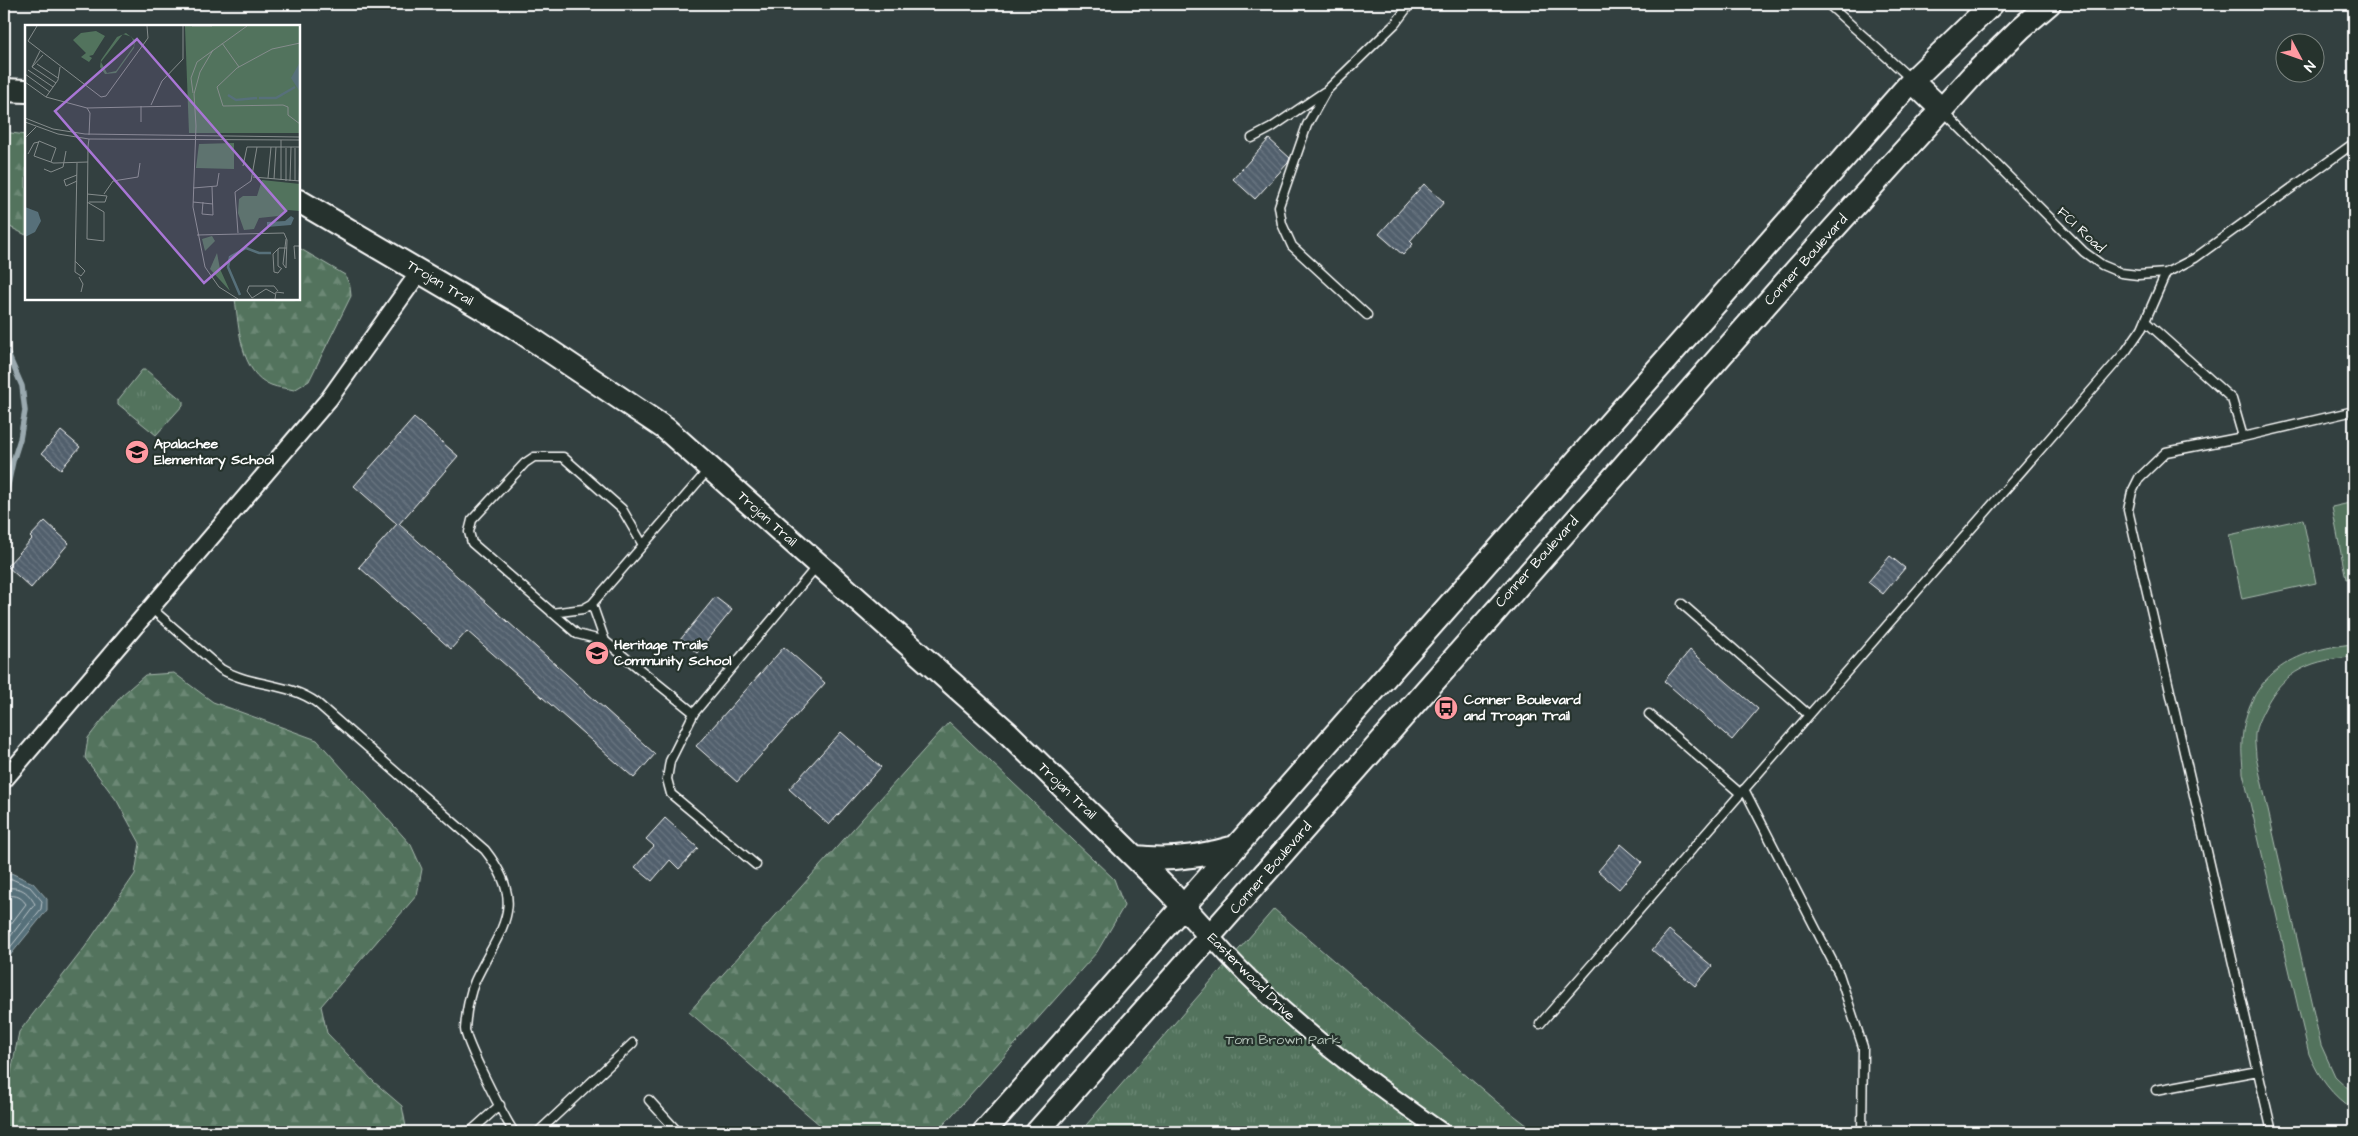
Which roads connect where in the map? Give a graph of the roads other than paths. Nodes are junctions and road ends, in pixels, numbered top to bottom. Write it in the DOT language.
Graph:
graph roads {
  1 [pos="1410,4"];
  2 [pos="1828,4"];
  3 [pos="1992,4"];
  4 [pos="2049,4"];
  5 [pos="1912,81"];
  6 [pos="4,90"];
  7 [pos="1326,91"];
  8 [pos="25,92"];
  9 [pos="1942,110"];
  10 [pos="1252,138"];
  11 [pos="2354,142"];
  12 [pos="300,202"];
  13 [pos="420,271"];
  14 [pos="2166,273"];
  15 [pos="1367,315"];
  16 [pos="2145,321"];
  17 [pos="2354,411"];
  18 [pos="2242,437"];
  19 [pos="710,468"];
  20 [pos="643,545"];
  21 [pos="819,565"];
  22 [pos="592,604"];
  23 [pos="1682,604"];
  24 [pos="152,608"];
  25 [pos="552,613"];
  26 [pos="605,640"];
  27 [pos="694,713"];
  28 [pos="1649,714"];
  29 [pos="1809,715"];
  30 [pos="4,780"];
  31 [pos="1742,792"];
  32 [pos="1236,847"];
  33 [pos="1135,857"];
  34 [pos="756,865"];
  35 [pos="1183,906"];
  36 [pos="1211,937"];
  37 [pos="1540,1024"];
  38 [pos="633,1043"];
  39 [pos="2258,1071"];
  40 [pos="2156,1090"];
  41 [pos="649,1100"];
  42 [pos="500,1105"];
  43 [pos="470,1132"];
  44 [pos="514,1132"];
  45 [pos="538,1132"];
  46 [pos="678,1132"];
  47 [pos="984,1132"];
  48 [pos="1038,1132"];
  49 [pos="1442,1132"];
  50 [pos="1862,1132"];
  51 [pos="2272,1132"];
  1 -- 7 [label="lane"];
  2 -- 5 [label="lane"];
  3 -- 5 [label="main road"];
  4 -- 9 [label="main road, Conner Boulevard"];
  5 -- 9 [label="main road"];
  5 -- 32 [label="main road"];
  6 -- 8 [label="main road"];
  7 -- 10 [label="lane"];
  7 -- 15 [label="lane"];
  9 -- 14 [label="lane, FCI Road"];
  9 -- 36 [label="main road, Conner Boulevard"];
  11 -- 14 [label="lane, FCI Road"];
  12 -- 13 [label="main road, Trojan Trail"];
  13 -- 19 [label="main road, Trojan Trail"];
  13 -- 24 [label="street"];
  14 -- 16 [label="lane"];
  16 -- 18 [label="lane"];
  16 -- 29 [label="lane"];
  17 -- 18 [label="lane"];
  18 -- 39 [label="lane"];
  19 -- 20 [label="lane"];
  19 -- 21 [label="main road, Trojan Trail"];
  20 -- 22 [label="lane"];
  20 -- 25 [label="lane"];
  21 -- 27 [label="lane"];
  21 -- 33 [label="main road, Trojan Trail"];
  22 -- 25 [label="lane"];
  22 -- 26 [label="lane"];
  23 -- 29 [label="lane"];
  24 -- 30 [label="street"];
  24 -- 42 [label="lane"];
  25 -- 26 [label="lane"];
  26 -- 27 [label="lane"];
  27 -- 34 [label="lane"];
  28 -- 31 [label="lane"];
  29 -- 31 [label="lane"];
  31 -- 37 [label="lane"];
  31 -- 50 [label="lane"];
  32 -- 33 [label="main road"];
  32 -- 35 [label="main road"];
  33 -- 35 [label="main road, Trojan Trail"];
  35 -- 36 [label="main road, Easterwood Drive"];
  35 -- 47 [label="main road"];
  36 -- 48 [label="main road, Conner Boulevard"];
  36 -- 49 [label="street, Easterwood Drive"];
  38 -- 45 [label="lane"];
  39 -- 40 [label="lane"];
  39 -- 51 [label="lane"];
  41 -- 46 [label="lane"];
  42 -- 43 [label="lane"];
  42 -- 44 [label="lane"];
}
